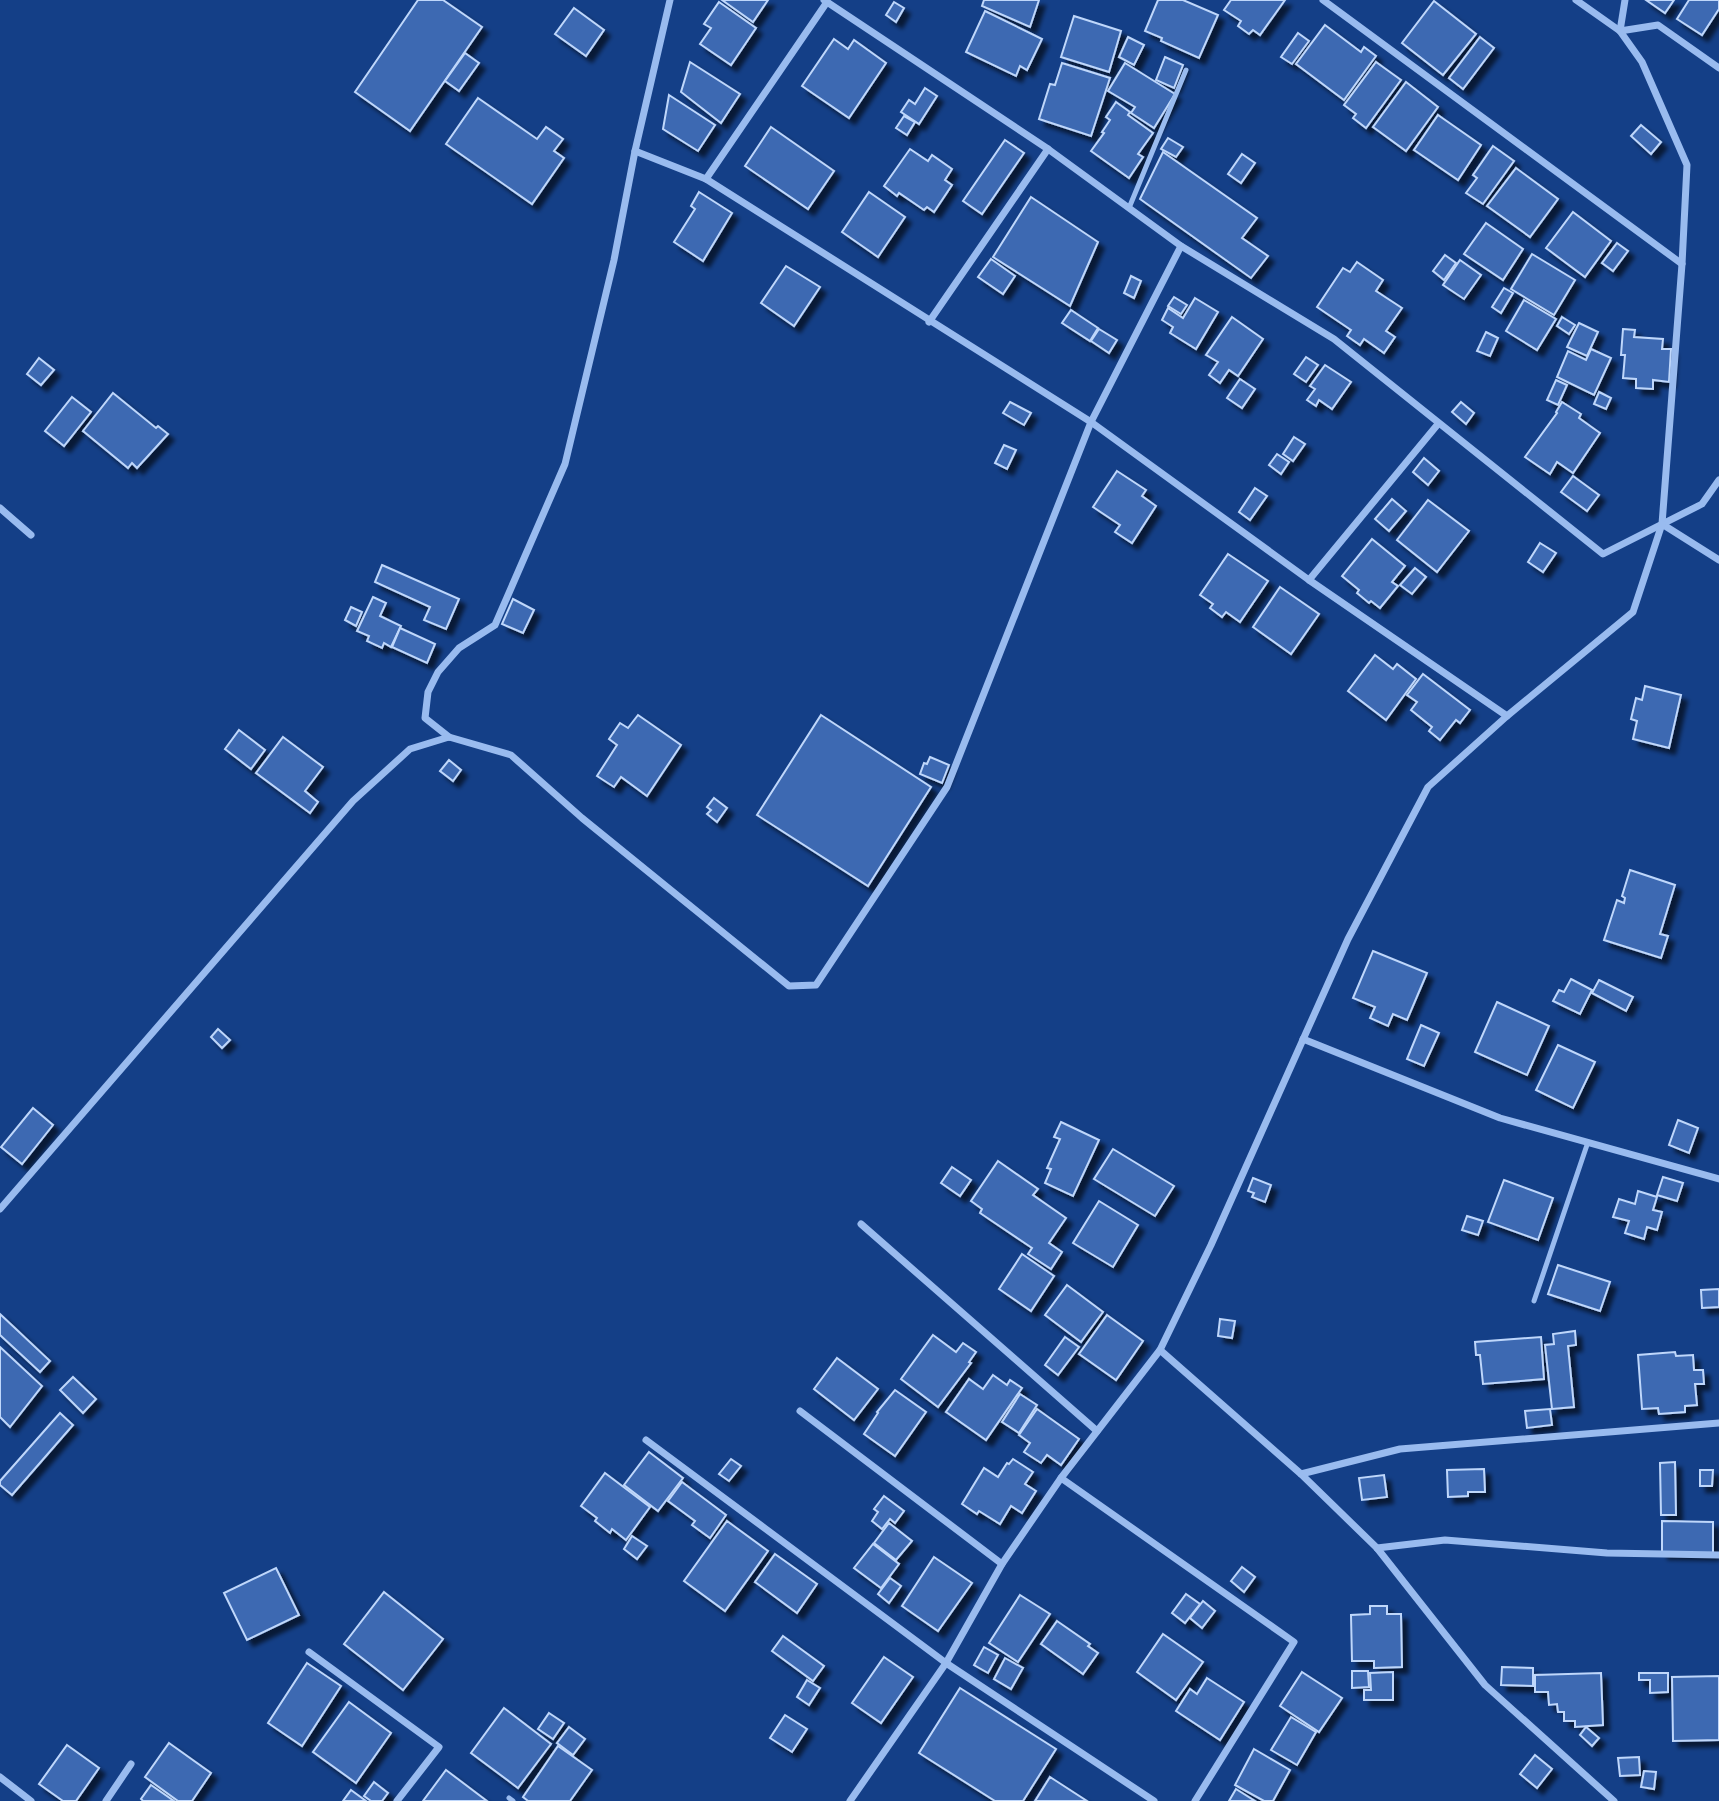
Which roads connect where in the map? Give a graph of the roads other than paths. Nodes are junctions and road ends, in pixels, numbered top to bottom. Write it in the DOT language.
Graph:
graph roads {
  1 [pos="670,0"];
  2 [pos="1323,0"];
  3 [pos="1576,0"];
  4 [pos="1625,0"];
  5 [pos="825,1"];
  6 [pos="1620,31"];
  7 [pos="1719,68"];
  8 [pos="1186,70"];
  9 [pos="1048,149"];
  10 [pos="635,151"];
  11 [pos="706,179"];
  12 [pos="1129,208"];
  13 [pos="1181,246"];
  14 [pos="1682,264"];
  15 [pos="929,322"];
  16 [pos="1091,422"];
  17 [pos="1438,424"];
  18 [pos="1719,480"];
  19 [pos="0,508"];
  20 [pos="1662,524"];
  21 [pos="31,535"];
  22 [pos="1719,560"];
  23 [pos="1309,580"];
  24 [pos="1507,716"];
  25 [pos="449,737"];
  26 [pos="1303,1039"];
  27 [pos="1588,1142"];
  28 [pos="1719,1179"];
  29 [pos="0,1209"];
  30 [pos="861,1224"];
  31 [pos="1534,1301"];
  32 [pos="1160,1350"];
  33 [pos="800,1411"];
  34 [pos="1719,1423"];
  35 [pos="1097,1431"];
  36 [pos="646,1440"];
  37 [pos="1301,1474"];
  38 [pos="1061,1478"];
  39 [pos="1377,1548"];
  40 [pos="1719,1555"];
  41 [pos="1002,1564"];
  42 [pos="309,1652"];
  43 [pos="946,1663"];
  44 [pos="131,1764"];
  45 [pos="0,1777"];
  46 [pos="31,1801"];
  47 [pos="106,1801"];
  48 [pos="397,1801"];
  49 [pos="850,1801"];
  50 [pos="1154,1801"];
  51 [pos="1195,1801"];
  52 [pos="1614,1801"];
  1 -- 10 [label="street"];
  2 -- 14 [label="street"];
  3 -- 6 [label="street"];
  4 -- 6 [label="street"];
  5 -- 9 [label="street"];
  5 -- 11 [label="street"];
  6 -- 7 [label="street"];
  6 -- 14 [label="street"];
  8 -- 12 [label="lane"];
  9 -- 12 [label="street"];
  9 -- 15 [label="street"];
  10 -- 11 [label="street"];
  10 -- 25 [label="street"];
  11 -- 15 [label="street"];
  12 -- 13 [label="street"];
  13 -- 16 [label="street"];
  13 -- 17 [label="street"];
  14 -- 20 [label="street"];
  15 -- 16 [label="street"];
  16 -- 23 [label="street"];
  16 -- 25 [label="street"];
  17 -- 20 [label="street"];
  17 -- 23 [label="street"];
  18 -- 20 [label="street"];
  19 -- 21 [label="street"];
  20 -- 22 [label="street"];
  20 -- 24 [label="street"];
  23 -- 24 [label="street"];
  24 -- 26 [label="street"];
  25 -- 29 [label="street"];
  26 -- 27 [label="street"];
  26 -- 32 [label="street"];
  27 -- 28 [label="street"];
  27 -- 31 [label="lane"];
  30 -- 35 [label="street"];
  32 -- 35 [label="street"];
  32 -- 37 [label="street"];
  33 -- 41 [label="street"];
  34 -- 37 [label="street"];
  35 -- 38 [label="street"];
  36 -- 43 [label="street"];
  37 -- 39 [label="street"];
  38 -- 41 [label="street"];
  38 -- 51 [label="street"];
  39 -- 40 [label="street"];
  39 -- 52 [label="street"];
  41 -- 43 [label="street"];
  42 -- 48 [label="street"];
  43 -- 49 [label="street"];
  43 -- 50 [label="street"];
  44 -- 47 [label="street"];
  45 -- 46 [label="street"];
}
